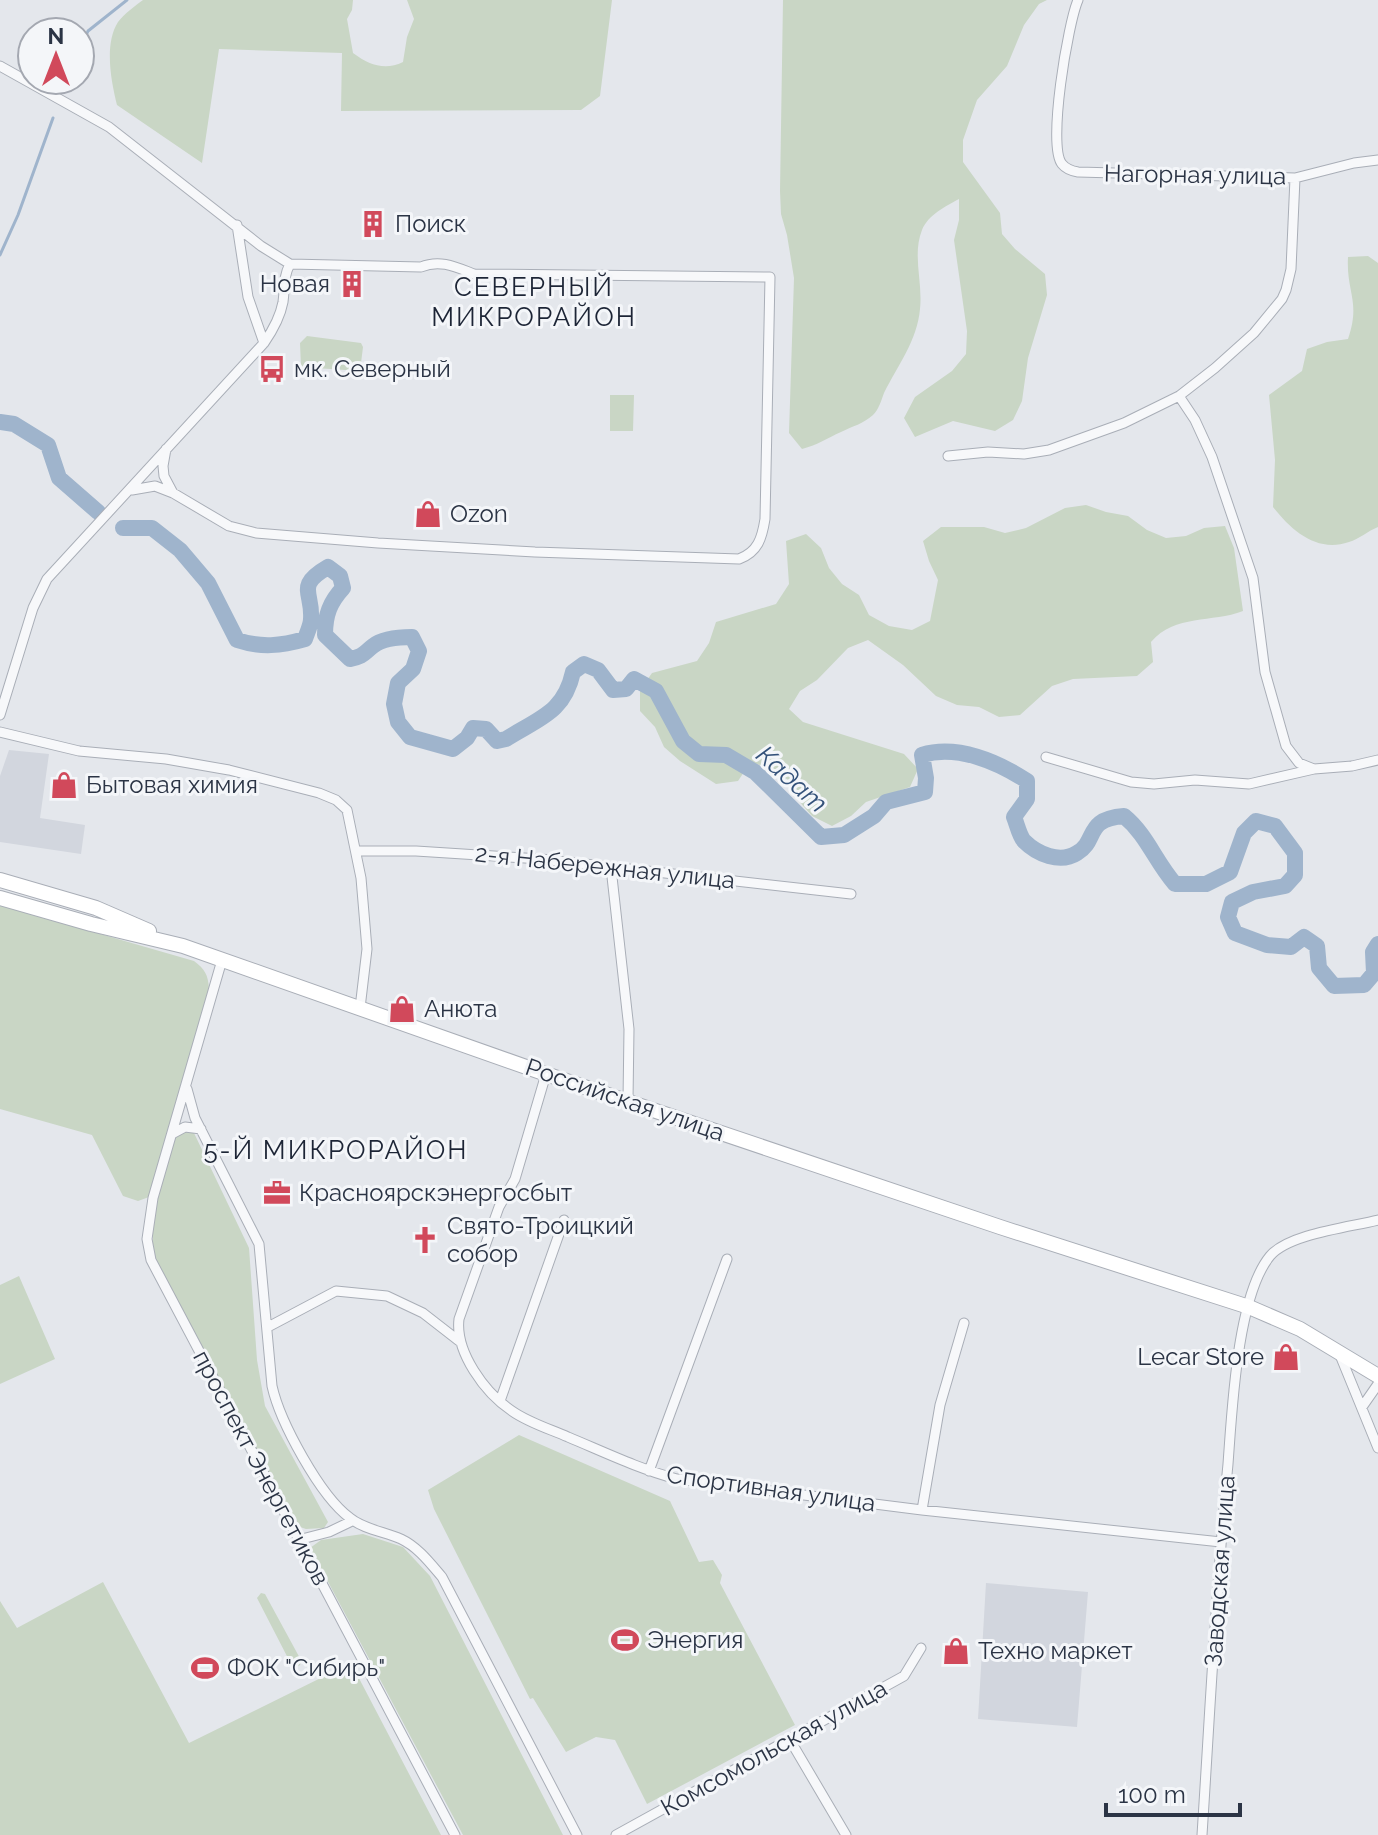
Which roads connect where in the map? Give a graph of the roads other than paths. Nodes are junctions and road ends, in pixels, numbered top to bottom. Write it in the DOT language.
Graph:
graph roads {
  1 [pos="1078,0"];
  2 [pos="0,66"];
  3 [pos="1378,160"];
  4 [pos="1295,178"];
  5 [pos="237,225"];
  6 [pos="290,264"];
  7 [pos="264,343"];
  8 [pos="1179,396"];
  9 [pos="166,449"];
  10 [pos="948,456"];
  11 [pos="129,492"];
  12 [pos="173,493"];
  13 [pos="0,715"];
  14 [pos="0,732"];
  15 [pos="1046,757"];
  16 [pos="1378,760"];
  17 [pos="1314,769"];
  18 [pos="357,851"];
  19 [pos="611,868"];
  20 [pos="0,880"];
  21 [pos="851,894"];
  22 [pos="0,898"];
  23 [pos="183,946"];
  24 [pos="222,960"];
  25 [pos="360,1008"];
  26 [pos="546,1074"];
  27 [pos="186,1087"];
  28 [pos="628,1100"];
  29 [pos="201,1129"];
  30 [pos="172,1134"];
  31 [pos="564,1220"];
  32 [pos="1378,1220"];
  33 [pos="727,1259"];
  34 [pos="1249,1307"];
  35 [pos="964,1323"];
  36 [pos="268,1327"];
  37 [pos="459,1341"];
  38 [pos="1340,1355"];
  39 [pos="1378,1376"];
  40 [pos="1378,1384"];
  41 [pos="500,1401"];
  42 [pos="1362,1407"];
  43 [pos="1378,1448"];
  44 [pos="649,1471"];
  45 [pos="922,1510"];
  46 [pos="352,1521"];
  47 [pos="298,1540"];
  48 [pos="1221,1542"];
  49 [pos="921,1648"];
  50 [pos="790,1740"];
  51 [pos="455,1835"];
  52 [pos="577,1835"];
  53 [pos="616,1835"];
  54 [pos="846,1835"];
  55 [pos="1202,1835"];
  1 -- 4 [label="street, Нагорная улица"];
  2 -- 5 [label="street"];
  3 -- 4 [label="street, Нагорная улица"];
  4 -- 8 [label="street"];
  5 -- 6 [label="street"];
  5 -- 7 [label="street"];
  6 -- 7 [label="street"];
  6 -- 12 [label="street"];
  7 -- 9 [label="street"];
  8 -- 10 [label="street"];
  8 -- 17 [label="street"];
  9 -- 11 [label="street"];
  9 -- 12 [label="street"];
  11 -- 12 [label="street"];
  11 -- 13 [label="street"];
  14 -- 18 [label="street"];
  15 -- 17 [label="street"];
  16 -- 17 [label="street"];
  18 -- 19 [label="street, 2-я Набережная улица"];
  18 -- 25 [label="street"];
  19 -- 21 [label="street, 2-я Набережная улица"];
  19 -- 28 [label="street"];
  20 -- 23 [label="street"];
  22 -- 23 [label="street, Российская улица"];
  23 -- 24 [label="street, Российская улица"];
  24 -- 25 [label="street, Российская улица"];
  24 -- 27 [label="street, проспект Энергетиков"];
  25 -- 26 [label="street, Российская улица"];
  26 -- 28 [label="street, Российская улица"];
  26 -- 37 [label="street"];
  27 -- 29 [label="street, проспект Энергетиков"];
  27 -- 30 [label="street, проспект Энергетиков"];
  28 -- 34 [label="street, Российская улица"];
  29 -- 30 [label="street"];
  29 -- 36 [label="street, проспект Энергетиков"];
  30 -- 47 [label="street, проспект Энергетиков"];
  31 -- 41 [label="street"];
  32 -- 34 [label="street"];
  33 -- 44 [label="street"];
  34 -- 38 [label="street, Российская улица"];
  34 -- 48 [label="street, Заводская улица"];
  35 -- 45 [label="street"];
  36 -- 37 [label="street"];
  36 -- 46 [label="street, проспект Энергетиков"];
  37 -- 41 [label="street, Спортивная улица"];
  38 -- 39 [label="street, Российская улица"];
  38 -- 42 [label="street"];
  40 -- 42 [label="street"];
  41 -- 44 [label="street, Спортивная улица"];
  42 -- 43 [label="street"];
  44 -- 45 [label="street, Спортивная улица"];
  45 -- 48 [label="street, Спортивная улица"];
  46 -- 47 [label="street"];
  46 -- 52 [label="street, проспект Энергетиков"];
  47 -- 51 [label="street, проспект Энергетиков"];
  48 -- 55 [label="street, Заводская улица"];
  49 -- 50 [label="street, Комсомольская улица"];
  50 -- 53 [label="street, Комсомольская улица"];
  50 -- 54 [label="street"];
}
